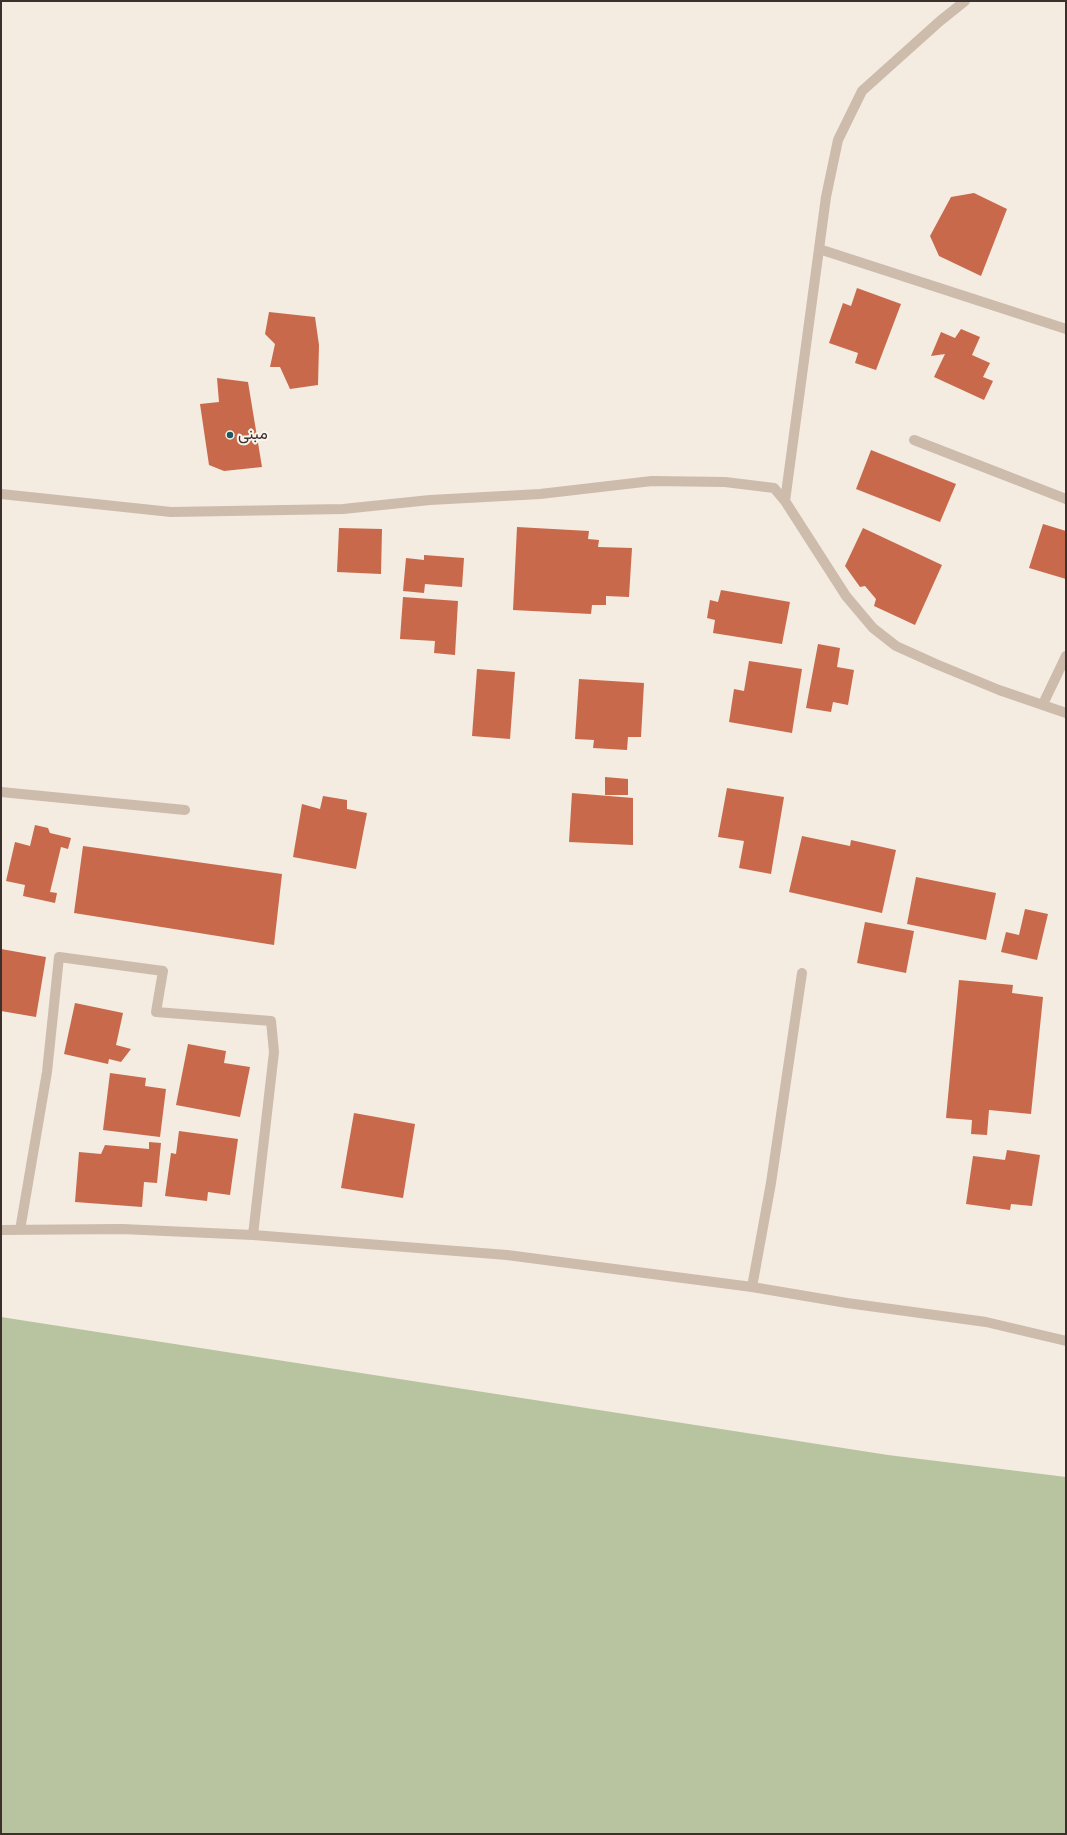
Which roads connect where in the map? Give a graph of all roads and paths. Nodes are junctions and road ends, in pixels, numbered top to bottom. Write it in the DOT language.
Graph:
graph roads {
  1 [pos="965,1"];
  2 [pos="819,249"];
  3 [pos="1066,329"];
  4 [pos="914,440"];
  5 [pos="1,494"];
  6 [pos="1066,499"];
  7 [pos="785,501"];
  8 [pos="1066,656"];
  9 [pos="1043,704"];
  10 [pos="1066,713"];
  11 [pos="1,792"];
  12 [pos="185,810"];
  13 [pos="802,973"];
  14 [pos="1,1230"];
  15 [pos="20,1230"];
  16 [pos="253,1236"];
  17 [pos="752,1287"];
  18 [pos="1066,1341"];
  1 -- 2 [label="street"];
  2 -- 3 [label="street"];
  2 -- 7 [label="street"];
  4 -- 6 [label="street"];
  5 -- 7 [label="street"];
  7 -- 9 [label="street"];
  8 -- 9 [label="street"];
  9 -- 10 [label="street"];
  11 -- 12 [label="street"];
  13 -- 17 [label="street"];
  14 -- 15 [label="street"];
  15 -- 16 [label="street"];
  15 -- 16 [label="street"];
  16 -- 17 [label="street"];
  17 -- 18 [label="street"];
}
